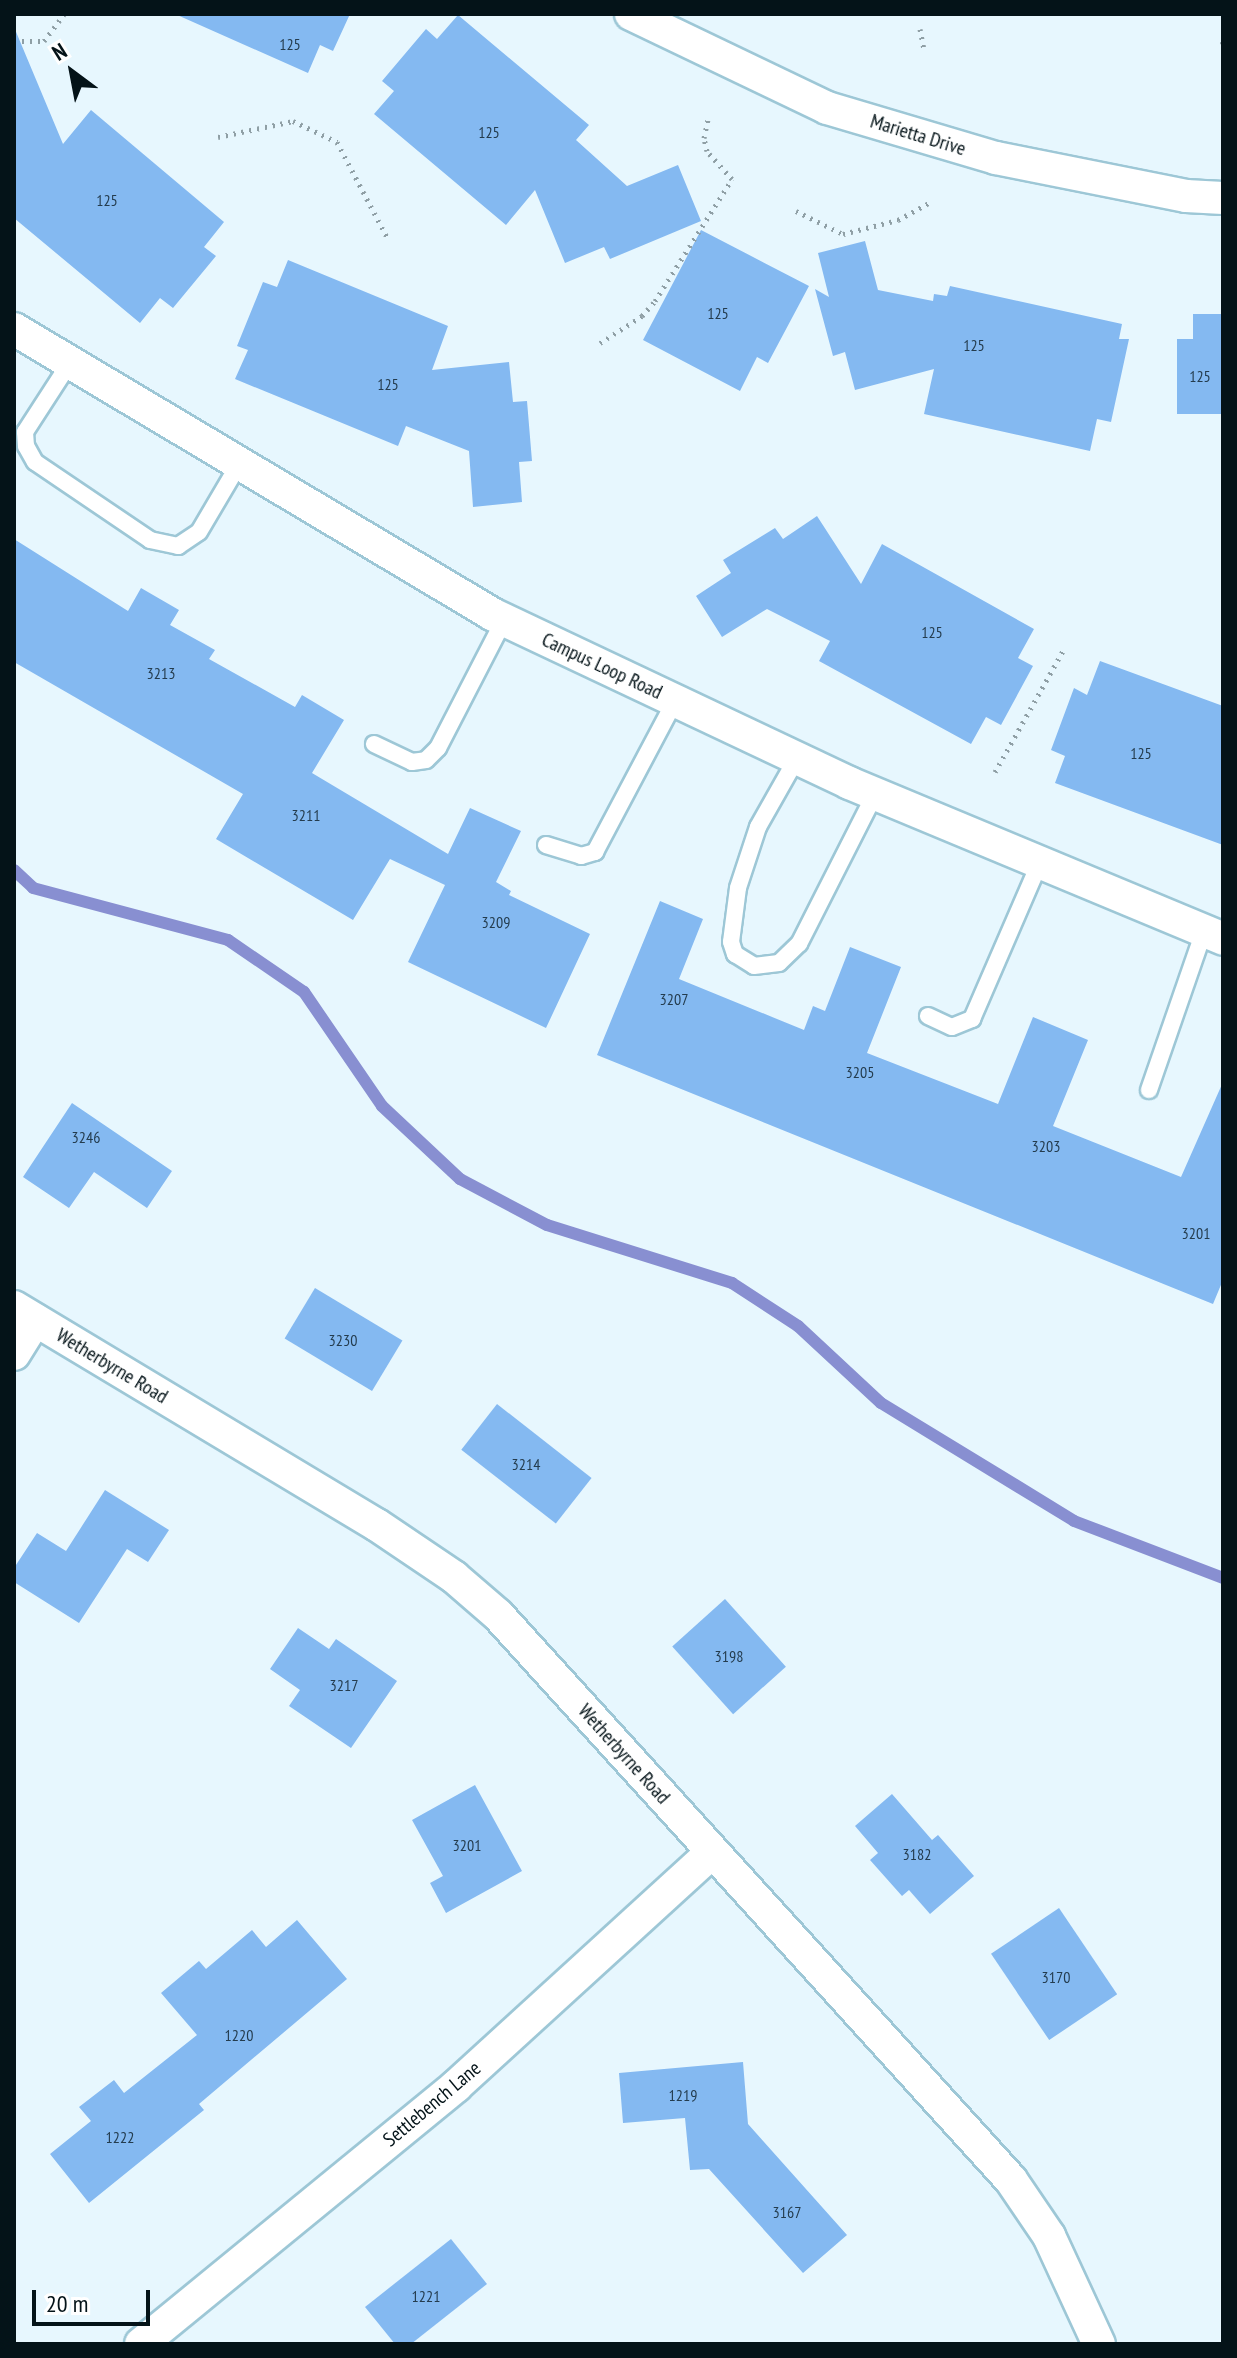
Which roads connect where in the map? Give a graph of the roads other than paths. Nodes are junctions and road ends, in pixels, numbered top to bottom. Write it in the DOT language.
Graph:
graph roads {
  1 [pos="631,14"];
  2 [pos="1223,198"];
  3 [pos="14,329"];
  4 [pos="69,364"];
  5 [pos="239,464"];
  6 [pos="504,620"];
  7 [pos="675,701"];
  8 [pos="374,744"];
  9 [pos="797,758"];
  10 [pos="875,794"];
  11 [pos="546,845"];
  12 [pos="1040,862"];
  13 [pos="1213,935"];
  14 [pos="928,1016"];
  15 [pos="1149,1090"];
  16 [pos="25,1313"];
  17 [pos="14,1354"];
  18 [pos="712,1852"];
  19 [pos="141,2344"];
  20 [pos="1099,2344"];
  1 -- 2 [label="street, Marietta Drive"];
  3 -- 4 [label="street, Campus Loop Road"];
  4 -- 5 [label="street, Campus Loop Road"];
  4 -- 5 [label="lane"];
  5 -- 6 [label="street, Campus Loop Road"];
  6 -- 7 [label="street, Campus Loop Road"];
  6 -- 8 [label="lane"];
  7 -- 9 [label="street, Campus Loop Road"];
  7 -- 11 [label="lane"];
  9 -- 10 [label="street, Campus Loop Road"];
  9 -- 10 [label="lane"];
  10 -- 12 [label="street, Campus Loop Road"];
  12 -- 13 [label="street, Campus Loop Road"];
  12 -- 14 [label="lane"];
  13 -- 15 [label="lane"];
  16 -- 17 [label="street"];
  16 -- 18 [label="street, Wetherbyrne Road"];
  18 -- 19 [label="street, Settlebench Lane"];
  18 -- 20 [label="street, Wetherbyrne Road"];
}
